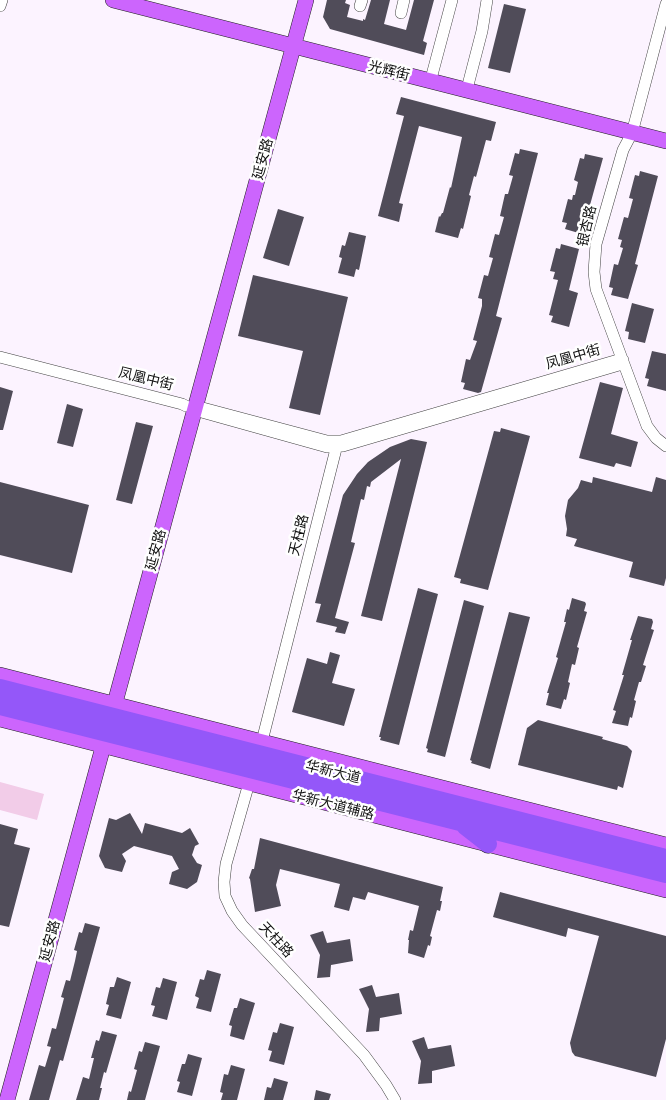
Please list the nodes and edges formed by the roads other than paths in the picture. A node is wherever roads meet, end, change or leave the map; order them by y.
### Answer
1 (2, 0) edge
2 (113, 0) edge
3 (136, 0) edge
4 (296, 0) edge
5 (306, 0) edge
6 (404, 0) edge
7 (452, 0) edge
8 (487, 0) edge
9 (666, 4) edge
10 (0, 6) edge
11 (401, 13) dead end
12 (290, 42) junction
13 (432, 75) junction
14 (468, 85) junction
15 (633, 130) junction
16 (666, 135) edge
17 (666, 141) edge
18 (0, 357) edge
19 (623, 360) junction
20 (0, 363) edge
21 (190, 407) junction
22 (338, 444) junction
23 (666, 446) edge
24 (0, 676) edge
25 (0, 688) edge
26 (0, 706) edge
27 (0, 719) edge
28 (104, 723) junction
29 (256, 762) junction
30 (458, 821) junction
31 (561, 824) junction
32 (488, 844) junction
33 (666, 845) edge
34 (666, 858) edge
35 (666, 874) edge
36 (666, 890) edge
37 (0, 1090) edge
38 (6, 1100) edge
39 (395, 1100) edge

1 - 10 street
2 - 12 main road, 光辉街
3 - 12 main road, 光辉街
4 - 12 main road, 延安路
5 - 12 main road, 延安路
6 - 11 street
7 - 13 street
8 - 14 street
9 - 15 street, 银杏路
12 - 13 main road, 光辉街
12 - 15 main road, 光辉街
12 - 21 main road, 延安路
13 - 14 main road, 光辉街
14 - 15 main road, 光辉街
15 - 16 main road, 光辉街
15 - 17 main road, 光辉街
15 - 19 street, 银杏路
18 - 21 street, 凤凰中街
19 - 22 street, 凤凰中街
19 - 23 street, 银杏路
20 - 21 street, 凤凰中街
21 - 22 street, 凤凰中街
21 - 28 main road, 延安路
22 - 29 street, 天柱路
24 - 28 main road, 华新大道辅路
25 - 28 highway, 华新大道
26 - 28 highway, 华新大道
27 - 28 main road, 华新大道辅路
28 - 29 highway, 华新大道
28 - 29 main road, 华新大道辅路
28 - 37 main road, 延安路
28 - 38 main road, 延安路
29 - 30 highway, 华新大道
29 - 31 highway, 华新大道
29 - 32 main road, 华新大道辅路
29 - 39 street, 天柱路
30 - 32 highway
30 - 35 highway, 华新大道
31 - 33 main road
31 - 34 highway, 华新大道
32 - 36 main road, 华新大道辅路

